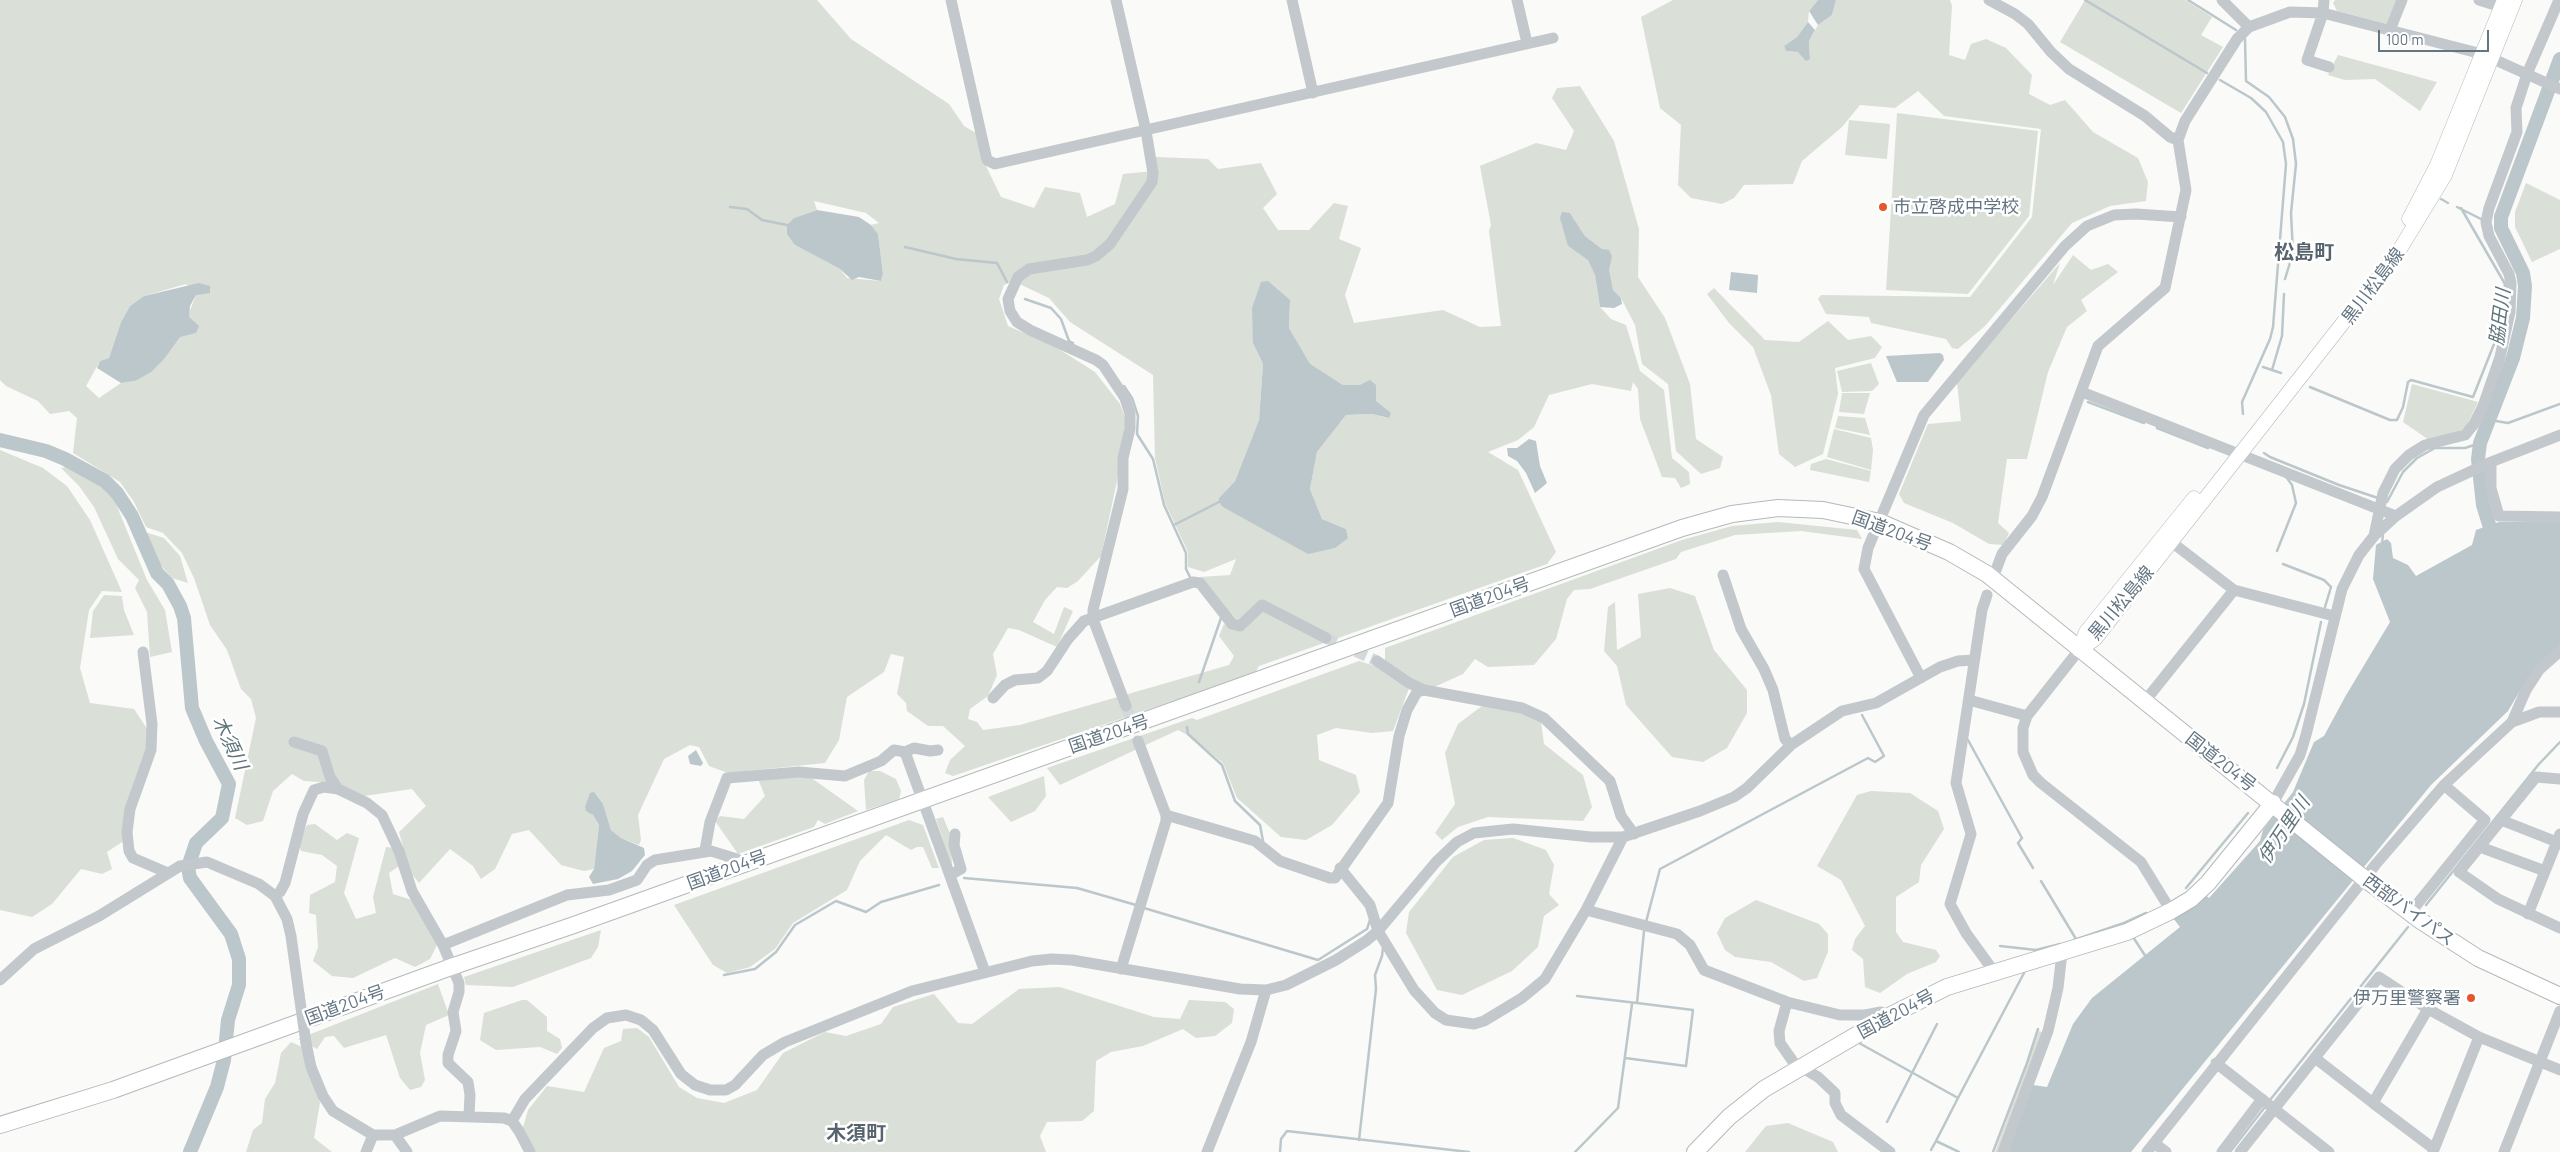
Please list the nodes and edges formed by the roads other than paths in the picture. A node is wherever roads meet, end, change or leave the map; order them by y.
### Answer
1 (952, 0) edge
2 (1116, 0) edge
3 (1292, 0) edge
4 (1517, 0) edge
5 (1988, 0) edge
6 (2222, 0) edge
7 (2402, 0) edge
8 (2479, 0) edge
9 (2515, 0) edge
10 (2559, 0) edge
11 (2325, 4) edge
12 (2502, 4) edge
13 (2249, 27) junction
14 (2390, 30) junction
15 (1553, 38) dead end
16 (1527, 43) junction
17 (2487, 56) junction
18 (2329, 67) dead end
19 (2528, 74) junction
20 (2560, 89) edge
21 (1313, 93) junction
22 (1146, 130) junction
23 (2178, 140) junction
24 (2181, 217) junction
25 (2082, 392) junction
26 (2560, 435) edge
27 (2237, 452) junction
28 (2491, 462) junction
29 (2379, 508) junction
30 (2396, 516) junction
31 (2560, 516) edge
32 (1880, 522) junction
33 (2374, 536) junction
34 (2168, 539) junction
35 (1996, 570) dead end
36 (1723, 575) dead end
37 (2234, 590) junction
38 (1987, 595) dead end
39 (2334, 616) junction
40 (1092, 619) junction
41 (1326, 638) tunnel mouth
42 (2079, 650) junction
43 (2560, 651) edge
44 (142, 652) dead end
45 (1974, 660) junction
46 (1377, 661) tunnel mouth
47 (1921, 678) junction
48 (1424, 690) junction
49 (993, 698) dead end
50 (1969, 700) junction
51 (2145, 702) junction
52 (1126, 706) tunnel mouth
53 (2560, 712) edge
54 (2027, 716) junction
55 (2512, 722) junction
56 (1138, 741) tunnel mouth
57 (294, 742) dead end
58 (1790, 745) junction
59 (938, 750) dead end
60 (905, 752) junction
61 (2560, 779) edge
62 (2444, 785) junction
63 (338, 789) junction
64 (923, 800) junction
65 (2277, 807) junction
66 (1166, 815) junction
67 (2502, 820) junction
68 (955, 834) dead end
69 (1628, 835) junction
70 (2558, 838) edge
71 (2480, 847) junction
72 (705, 850) junction
73 (744, 864) junction
74 (2545, 871) junction
75 (168, 873) junction
76 (1338, 873) junction
77 (950, 875) junction
78 (2363, 877) junction
79 (2435, 882) junction
80 (2444, 889) dead end
81 (275, 896) junction
82 (1586, 910) junction
83 (2171, 911) junction
84 (2410, 913) junction
85 (2528, 914) junction
86 (2560, 928) edge
87 (1378, 931) junction
88 (444, 945) junction
89 (2062, 953) junction
90 (451, 967) junction
91 (1121, 969) junction
92 (985, 972) junction
93 (1996, 974) junction
94 (0, 980) edge
95 (1266, 990) junction
96 (2560, 996) edge
97 (1787, 1002) junction
98 (2428, 1009) junction
99 (2560, 1011) edge
100 (1889, 1016) junction
101 (2479, 1037) junction
102 (2315, 1058) junction
103 (2540, 1062) junction
104 (2216, 1064) junction
105 (1801, 1068) junction
106 (2560, 1070) edge
107 (2262, 1099) junction
108 (2373, 1104) junction
109 (2273, 1108) junction
110 (469, 1115) junction
111 (512, 1121) junction
112 (0, 1125) edge
113 (374, 1135) junction
114 (395, 1135) junction
115 (2151, 1148) edge
116 (2316, 1148) edge
117 (2434, 1151) edge
118 (366, 1152) edge
119 (407, 1152) edge
120 (530, 1152) edge
121 (1207, 1152) edge
122 (1695, 1152) edge
123 (1890, 1152) edge
124 (2003, 1152) edge
125 (2166, 1152) edge
126 (2222, 1152) edge
127 (2240, 1152) edge
128 (2329, 1152) edge
129 (2504, 1152) edge

1 - 22 street
2 - 22 street
3 - 21 street
4 - 16 street
5 - 23 street
6 - 13 street
7 - 14 street
8 - 12 street
9 - 17 main road, 黒川松島線
10 - 19 street
11 - 13 street
11 - 14 street
11 - 18 street
12 - 17 main road, 黒川松島線
13 - 23 street
14 - 17 street
15 - 16 street
16 - 21 street
17 - 19 street
17 - 27 main road, 黒川松島線
19 - 20 street
19 - 29 street
21 - 22 street
22 - 40 street
23 - 24 street
24 - 25 street
24 - 32 street
25 - 27 street
25 - 35 street
26 - 28 street
27 - 29 street
27 - 34 main road, 黒川松島線
28 - 30 street
28 - 31 street
29 - 30 street
29 - 33 street
30 - 33 street
32 - 42 highway, 国道204号
32 - 47 street
32 - 64 highway, 国道204号
33 - 39 street
34 - 37 street
34 - 42 main road, 黒川松島線
36 - 58 street
37 - 39 street
37 - 51 street
38 - 45 street
39 - 65 street
40 - 41 street
40 - 49 street
40 - 52 street
42 - 51 highway, 国道204号
42 - 54 street
43 - 55 street
44 - 75 street
45 - 47 street
45 - 50 street
46 - 48 street
47 - 58 street
48 - 69 street
48 - 76 street
50 - 54 street
50 - 93 street
51 - 65 highway, 国道204号
53 - 55 street
54 - 83 street
55 - 62 street
56 - 66 street
57 - 63 street
58 - 69 street
59 - 60 street
60 - 64 street
60 - 72 street
61 - 67 street
62 - 78 street
62 - 79 street
63 - 81 street
63 - 88 street
64 - 73 highway, 国道204号
64 - 77 street
65 - 78 highway, 西部バイパス
65 - 83 highway, 国道204号
66 - 76 street
66 - 91 street
67 - 70 street
67 - 71 street
68 - 77 street
69 - 82 street
69 - 87 street
70 - 74 street
71 - 74 street
71 - 85 street
72 - 73 street
72 - 88 street
73 - 90 highway, 国道204号
74 - 85 street
75 - 81 street
75 - 94 street
76 - 87 street
77 - 92 street
78 - 84 highway, 西部バイパス
78 - 104 street
79 - 80 street
79 - 84 street
81 - 113 street, bridge
82 - 87 street
82 - 97 street
83 - 89 highway, 国道204号
84 - 96 highway, 西部バイパス
85 - 86 street
87 - 95 street
88 - 90 street
89 - 93 highway, 国道204号
89 - 124 street
90 - 110 street
90 - 112 highway, 国道204号
91 - 92 street
91 - 95 street
92 - 111 street
93 - 100 highway, 国道204号
95 - 121 street
97 - 100 street
97 - 105 street
98 - 101 street
98 - 102 street
98 - 108 street
99 - 103 street
100 - 105 highway, 国道204号
101 - 103 street
101 - 117 street
102 - 108 street
102 - 109 street
103 - 106 street
103 - 129 street
104 - 107 street
104 - 115 street
105 - 122 highway, 国道204号
105 - 123 street
107 - 109 street
107 - 126 street
108 - 117 street
109 - 116 street
109 - 127 street
110 - 111 street
110 - 114 street
111 - 120 street
113 - 114 street
113 - 118 street
114 - 119 street
115 - 125 street
116 - 128 street

